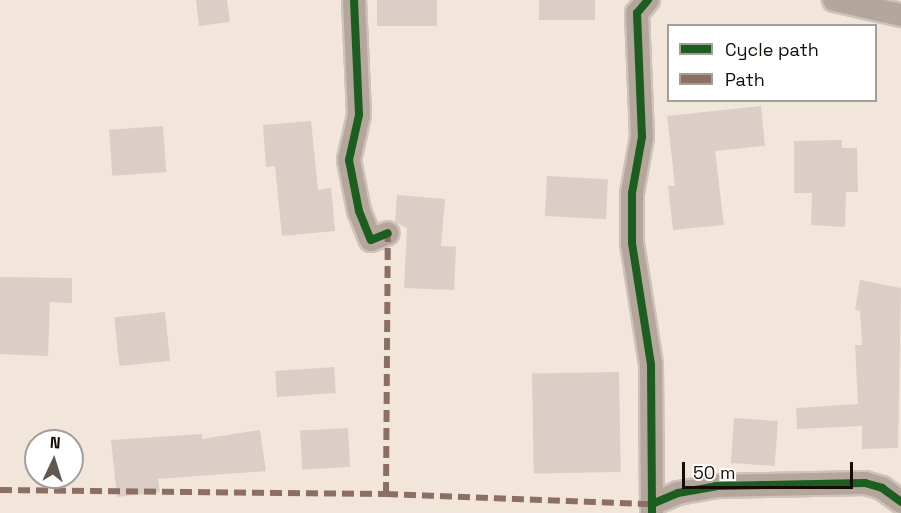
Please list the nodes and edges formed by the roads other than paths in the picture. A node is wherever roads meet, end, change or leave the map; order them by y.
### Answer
1 (354, 0) edge
2 (834, 0) edge
3 (640, 4) edge
4 (901, 15) edge
5 (388, 233) dead end
6 (901, 502) edge
7 (652, 509) edge

1 - 5 street
2 - 4 street
3 - 7 street
6 - 7 street

